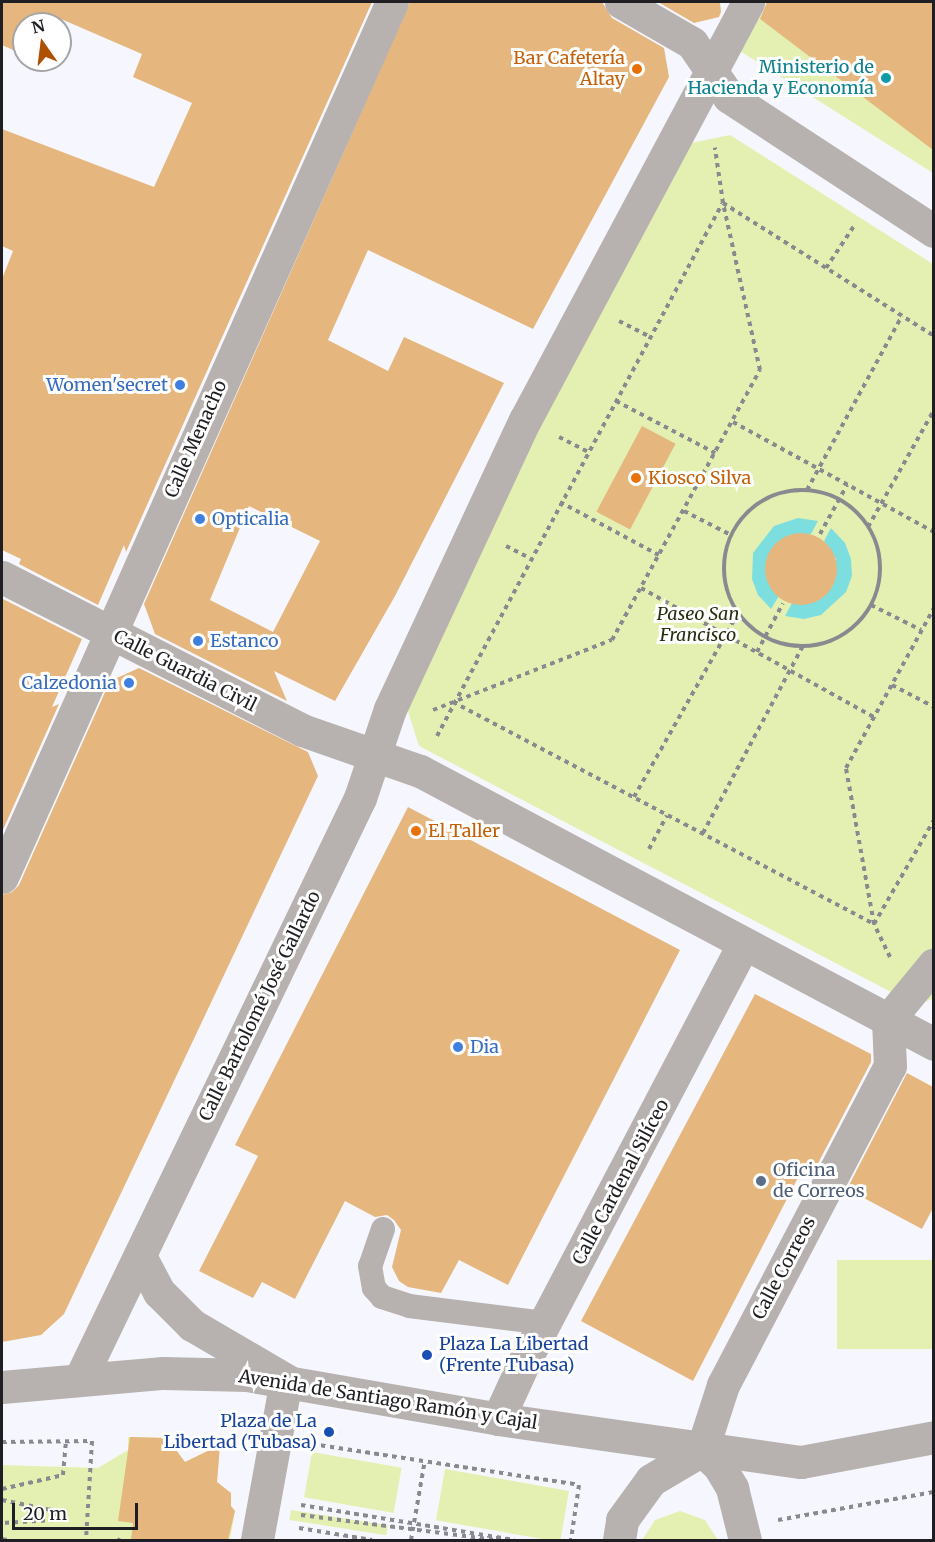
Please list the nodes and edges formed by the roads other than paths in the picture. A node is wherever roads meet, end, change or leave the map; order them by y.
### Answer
1 (392, 2) edge
2 (621, 2) edge
3 (748, 2) edge
4 (710, 69) junction
5 (933, 231) edge
6 (2, 577) edge
7 (110, 633) junction
8 (373, 753) junction
9 (2, 877) edge
10 (743, 945) junction
11 (933, 964) edge
12 (888, 1020) junction
13 (933, 1044) edge
14 (383, 1228) dead end
15 (140, 1256) junction
16 (546, 1323) junction
17 (80, 1379) junction
18 (286, 1380) junction
19 (2, 1387) edge
20 (498, 1419) junction
21 (933, 1437) edge
22 (702, 1450) junction
23 (268, 1519) edge
24 (760, 1535) edge
25 (619, 1540) edge

1 - 7 street, Calle Menacho
2 - 4 street
3 - 4 street
4 - 5 street
4 - 8 street
6 - 7 street, Calle Guardia Civil
7 - 8 street, Calle Guardia Civil
7 - 9 street, Calle Menacho
8 - 10 street
8 - 15 street, Calle Bartolomé José Gallardo
10 - 12 street
10 - 16 street, Calle Cardenal Silíceo
11 - 12 street
12 - 13 street
12 - 22 street, Calle Correos
14 - 16 lane
15 - 17 street, Calle Bartolomé José Gallardo
15 - 18 street
16 - 20 street, Calle Cardenal Silíceo
17 - 18 street, Avenida de Santiago Ramón y Cajal
17 - 19 street, Avenida de Santiago Ramón y Cajal
18 - 20 street, Avenida de Santiago Ramón y Cajal
18 - 23 street
20 - 22 street, Avenida de Santiago Ramón y Cajal
21 - 22 street, Avenida de Santiago Ramón y Cajal
22 - 24 street
22 - 25 street

